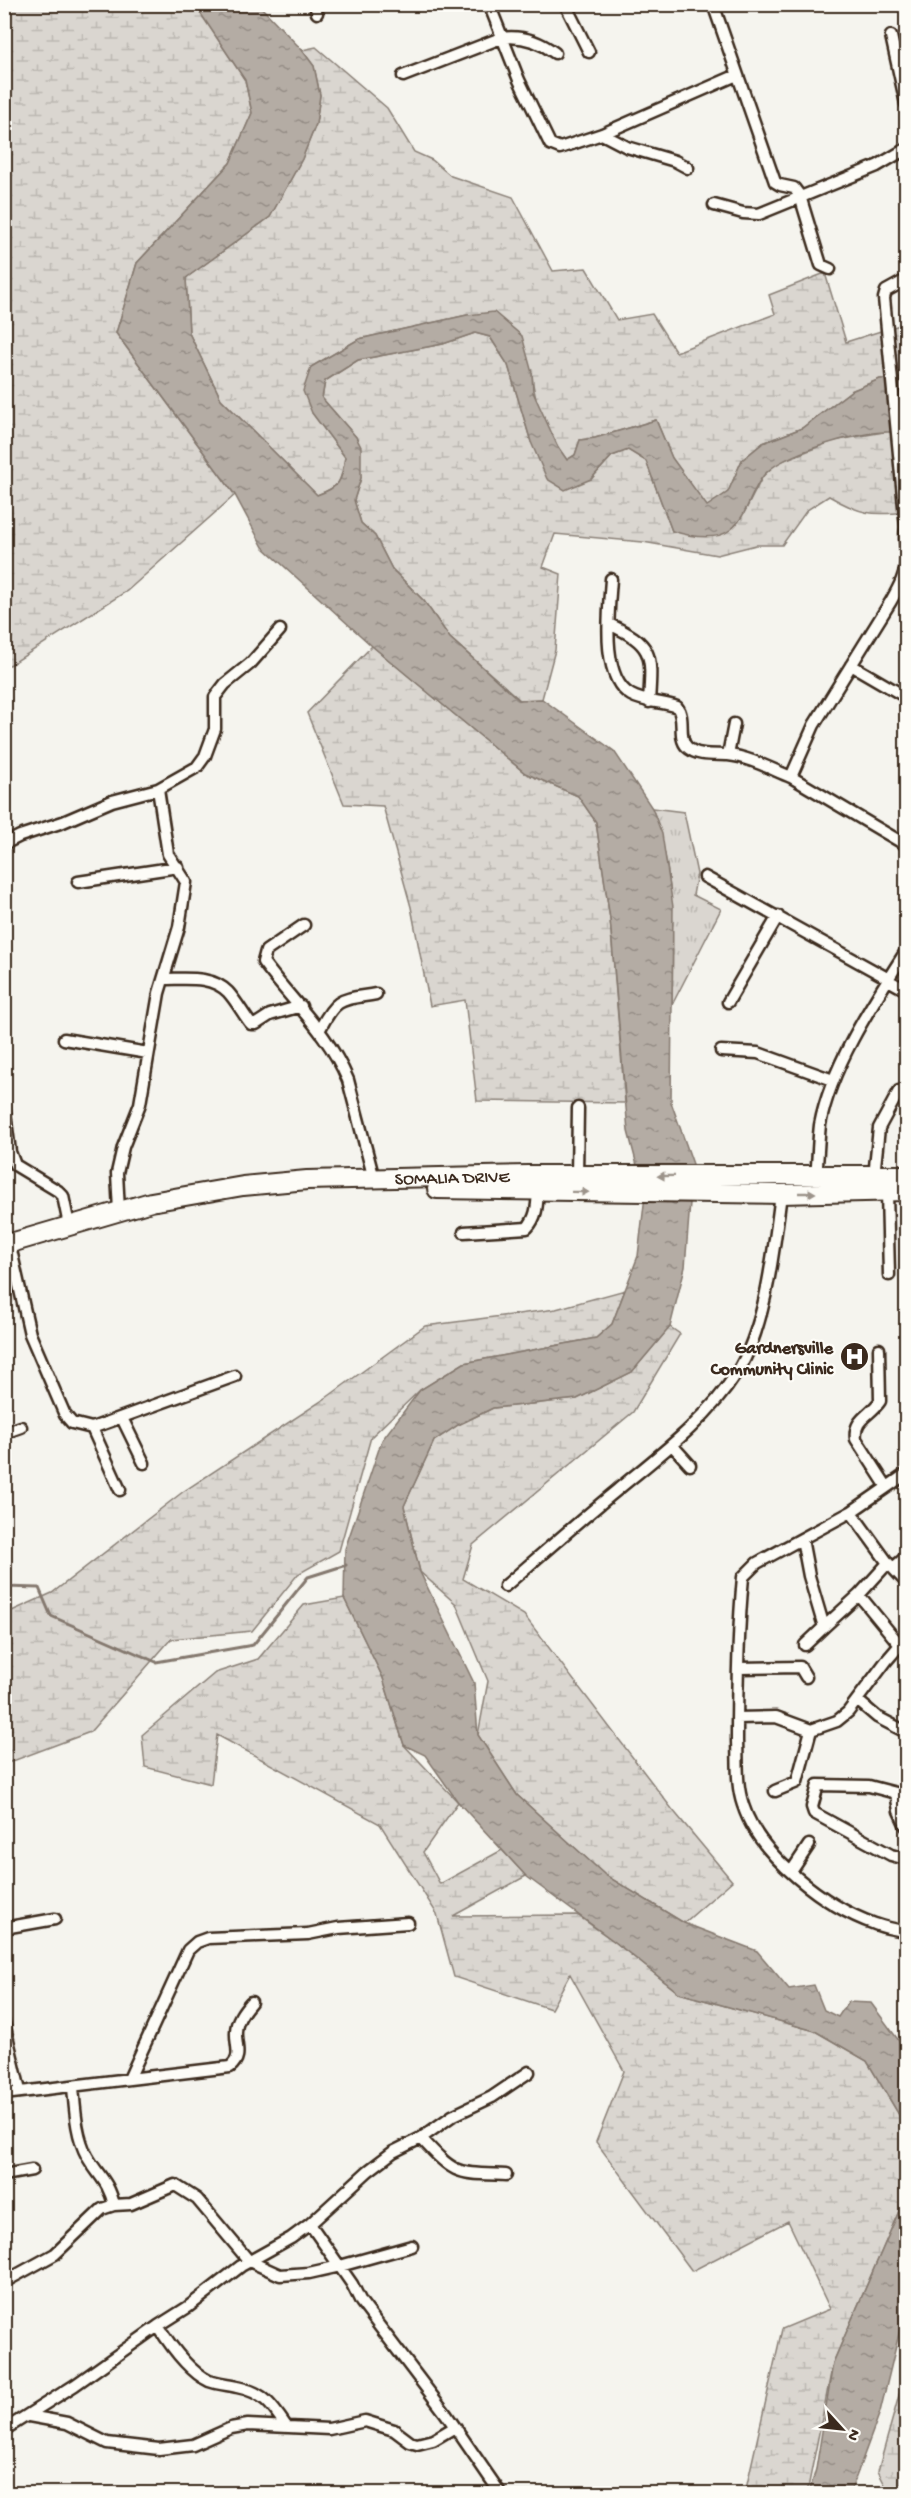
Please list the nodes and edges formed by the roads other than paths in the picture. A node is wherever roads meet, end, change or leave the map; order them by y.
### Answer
1 (489, 4) edge
2 (565, 4) edge
3 (713, 4) edge
4 (891, 36) dead end
5 (501, 38) junction
6 (589, 52) dead end
7 (555, 53) dead end
8 (737, 75) junction
9 (403, 76) dead end
10 (906, 104) edge
11 (602, 135) junction
12 (906, 149) edge
13 (688, 168) dead end
14 (800, 196) junction
15 (714, 205) dead end
16 (830, 269) dead end
17 (906, 280) edge
18 (906, 527) edge
19 (611, 579) dead end
20 (609, 624) junction
21 (280, 630) dead end
22 (851, 665) junction
23 (906, 696) edge
24 (650, 702) junction
25 (734, 724) dead end
26 (728, 755) junction
27 (791, 777) junction
28 (158, 789) junction
29 (4, 844) edge
30 (906, 845) edge
31 (178, 867) junction
32 (705, 877) dead end
33 (78, 882) dead end
34 (778, 916) junction
35 (304, 925) dead end
36 (906, 951) edge
37 (164, 979) junction
38 (888, 980) junction
39 (906, 990) edge
40 (376, 994) dead end
41 (728, 1002) dead end
42 (301, 1006) junction
43 (320, 1029) junction
44 (64, 1039) dead end
45 (721, 1052) dead end
46 (148, 1053) junction
47 (833, 1080) junction
48 (899, 1090) dead end
49 (4, 1105) edge
50 (578, 1107) dead end
51 (906, 1175) edge
52 (577, 1176) junction
53 (816, 1176) junction
54 (874, 1176) junction
55 (374, 1179) junction
56 (706, 1184) junction
57 (627, 1185) junction
58 (538, 1191) junction
59 (906, 1191) edge
60 (888, 1192) junction
61 (781, 1194) junction
62 (119, 1211) junction
63 (69, 1225) junction
64 (464, 1232) dead end
65 (7, 1249) edge
66 (889, 1275) dead end
67 (879, 1348) dead end
68 (235, 1376) dead end
69 (122, 1418) junction
70 (21, 1427) dead end
71 (92, 1428) junction
72 (4, 1433) edge
73 (672, 1445) junction
74 (144, 1464) dead end
75 (690, 1465) dead end
76 (906, 1474) edge
77 (887, 1487) junction
78 (120, 1490) dead end
79 (851, 1512) junction
80 (802, 1539) junction
81 (906, 1557) edge
82 (891, 1566) junction
83 (906, 1582) edge
84 (505, 1586) dead end
85 (859, 1595) junction
86 (824, 1627) junction
87 (903, 1642) edge
88 (805, 1645) dead end
89 (739, 1668) junction
90 (806, 1677) dead end
91 (857, 1700) junction
92 (737, 1718) junction
93 (811, 1730) junction
94 (906, 1732) edge
95 (797, 1782) junction
96 (818, 1785) junction
97 (775, 1791) dead end
98 (906, 1826) edge
99 (809, 1845) dead end
100 (906, 1859) edge
101 (791, 1872) junction
102 (55, 1919) dead end
103 (408, 1923) dead end
104 (4, 1928) edge
105 (906, 1932) edge
106 (251, 2002) dead end
107 (4, 2023) edge
108 (528, 2072) dead end
109 (129, 2079) junction
110 (73, 2087) junction
111 (20, 2091) junction
112 (4, 2094) edge
113 (421, 2138) junction
114 (32, 2170) dead end
115 (4, 2175) edge
116 (506, 2175) dead end
117 (114, 2205) junction
118 (310, 2224) junction
119 (412, 2246) dead end
120 (249, 2260) junction
121 (340, 2266) junction
122 (4, 2282) edge
123 (158, 2326) junction
124 (29, 2416) junction
125 (286, 2426) junction
126 (454, 2427) junction
127 (4, 2430) edge
128 (501, 2493) edge

1 - 5 street
2 - 6 street
3 - 8 street
4 - 10 street
5 - 7 street
5 - 9 street
5 - 11 street
8 - 11 street
8 - 14 street
11 - 13 street
12 - 14 street
14 - 15 street
14 - 16 street
17 - 18 street
18 - 22 street
19 - 20 street
20 - 24 street
20 - 24 street
21 - 28 street
22 - 23 street
22 - 27 street
24 - 26 street
25 - 26 street
26 - 27 street
27 - 30 street
28 - 29 street
28 - 31 street
31 - 33 street
31 - 37 street
32 - 34 street
34 - 38 street
34 - 41 street
35 - 42 street
36 - 38 street
37 - 42 street
37 - 46 street
38 - 39 street
38 - 47 street
40 - 43 street
42 - 43 street
43 - 55 street
44 - 46 street
45 - 47 street
46 - 62 street
47 - 53 street
48 - 54 street
49 - 63 street
50 - 52 street
51 - 54 main road, SOMALIA DRIVE
52 - 55 main road, SOMALIA DRIVE
52 - 57 main road, SOMALIA DRIVE
53 - 54 main road, SOMALIA DRIVE
53 - 56 main road, SOMALIA DRIVE
55 - 62 main road, SOMALIA DRIVE
56 - 57 main road, SOMALIA DRIVE
56 - 61 main road, SOMALIA DRIVE
58 -> 57 main road, SOMALIA DRIVE
58 - 64 street
58 - 65 main road, SOMALIA DRIVE
59 - 60 main road, SOMALIA DRIVE
61 -> 60 main road, SOMALIA DRIVE
60 - 66 street
61 - 73 street
62 - 63 main road, SOMALIA DRIVE
63 - 65 main road, SOMALIA DRIVE
65 - 71 street
67 - 77 street
68 - 69 street
69 - 71 street
69 - 74 street
70 - 72 street
71 - 78 street
73 - 75 street
73 - 84 street
76 - 77 street
77 - 79 street
79 - 80 street
79 - 82 street
80 - 86 street
80 - 89 street
81 - 82 street
82 - 83 street
82 - 85 street
85 - 86 street
85 - 87 street
86 - 88 street
87 - 91 street
89 - 90 street
89 - 92 street
91 - 93 street
91 - 94 street
92 - 93 street
92 - 101 street
93 - 95 street
95 - 96 street
95 - 97 street
96 - 98 street
96 - 100 street
99 - 101 street
101 - 105 street
102 - 104 street
103 - 109 street
106 - 109 street
107 - 111 street
108 - 113 street
109 - 110 street
110 - 111 street
110 - 117 street
111 - 112 street
113 - 116 street
113 - 118 street
114 - 115 street
117 - 120 street
117 - 122 street
118 - 120 street
118 - 121 street
119 - 121 street
120 - 121 street
120 - 123 street
121 - 126 street
123 - 124 street
123 - 125 street
124 - 125 street
124 - 127 street
125 - 126 street
126 - 128 street

